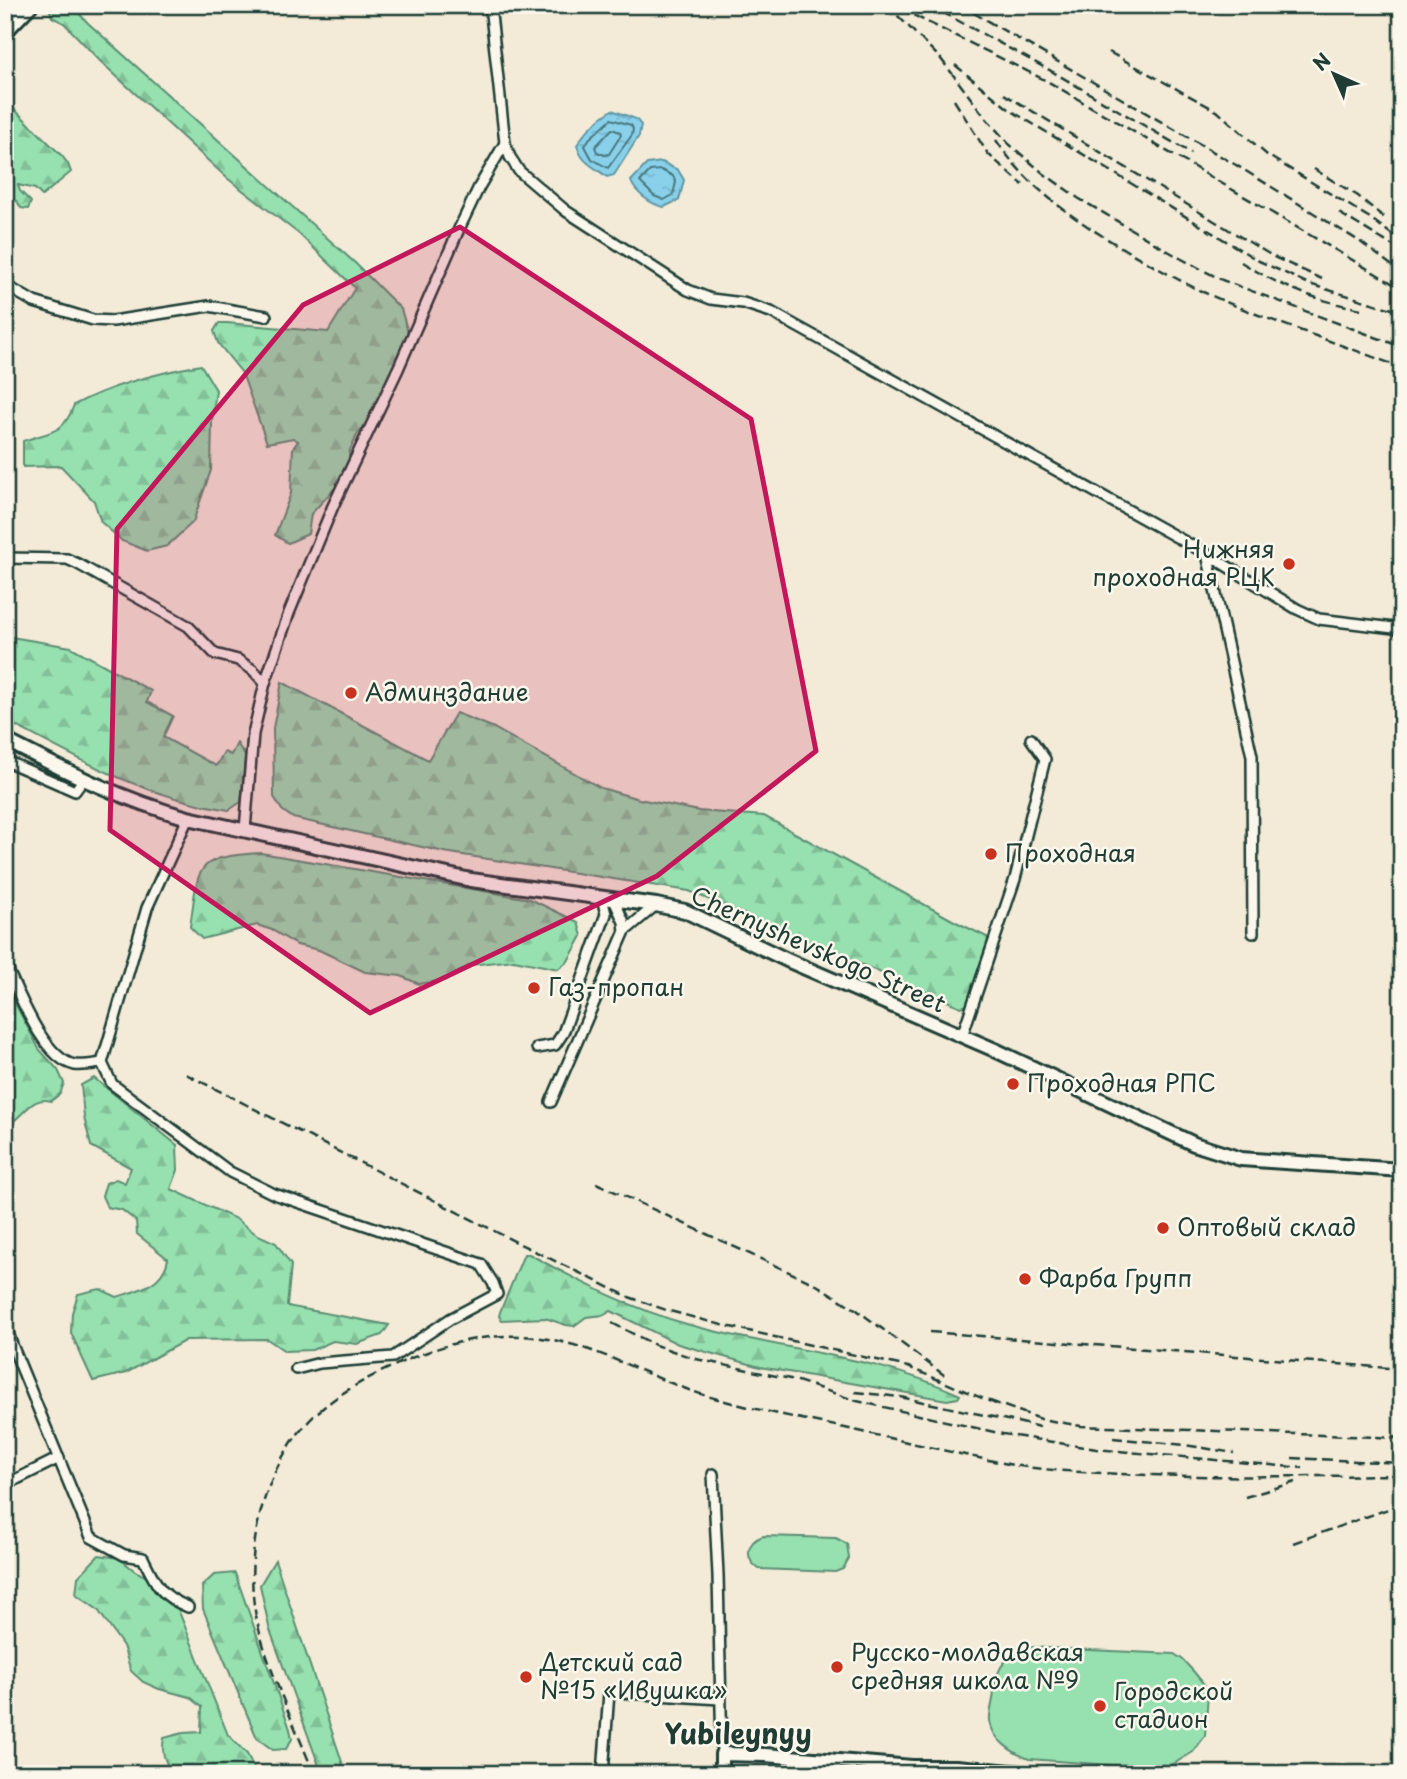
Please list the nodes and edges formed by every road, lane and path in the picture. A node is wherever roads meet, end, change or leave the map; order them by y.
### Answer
1 (31, 5) edge
2 (490, 5) edge
3 (5, 32) edge
4 (505, 143) junction
5 (5, 285) edge
6 (266, 316) dead end
7 (1207, 554) junction
8 (5, 558) edge
9 (1402, 629) edge
10 (265, 684) junction
11 (1031, 739) dead end
12 (5, 740) edge
13 (5, 762) edge
14 (83, 780) junction
15 (188, 818) junction
16 (245, 830) junction
17 (608, 899) junction
18 (656, 905) junction
19 (625, 931) junction
20 (1253, 933) dead end
21 (5, 964) edge
22 (962, 1036) junction
23 (537, 1048) dead end
24 (102, 1063) junction
25 (551, 1102) dead end
26 (1402, 1170) edge
27 (5, 1322) edge
28 (8, 1339) edge
29 (296, 1369) dead end
30 (58, 1458) junction
31 (713, 1474) dead end
32 (5, 1485) edge
33 (188, 1607) dead end
34 (720, 1699) junction
35 (722, 1754) junction
36 (603, 1774) edge
37 (722, 1774) edge
38 (1033, 1774) edge

1 - 3 main road
2 - 4 street
4 - 7 street
4 - 10 street
5 - 6 street
7 - 9 street
7 - 20 street
8 - 10 street
10 - 16 street
11 - 22 street
12 - 14 main road, Chernyshevskogo Street
13 - 14 street
14 - 15 main road, Chernyshevskogo Street
15 - 16 main road, Chernyshevskogo Street
15 - 24 street
16 - 17 main road, Chernyshevskogo Street
17 - 18 main road, Chernyshevskogo Street
17 - 19 street
17 - 23 street
18 - 19 street
18 - 22 main road, Chernyshevskogo Street
19 - 25 street
21 - 24 street
22 - 26 main road, Chernyshevskogo Street
24 - 29 street
27 - 28 street
28 - 30 street
30 - 32 street
30 - 33 street
31 - 34 street
34 - 35 street
34 - 36 street
35 - 37 main road
35 - 38 main road

